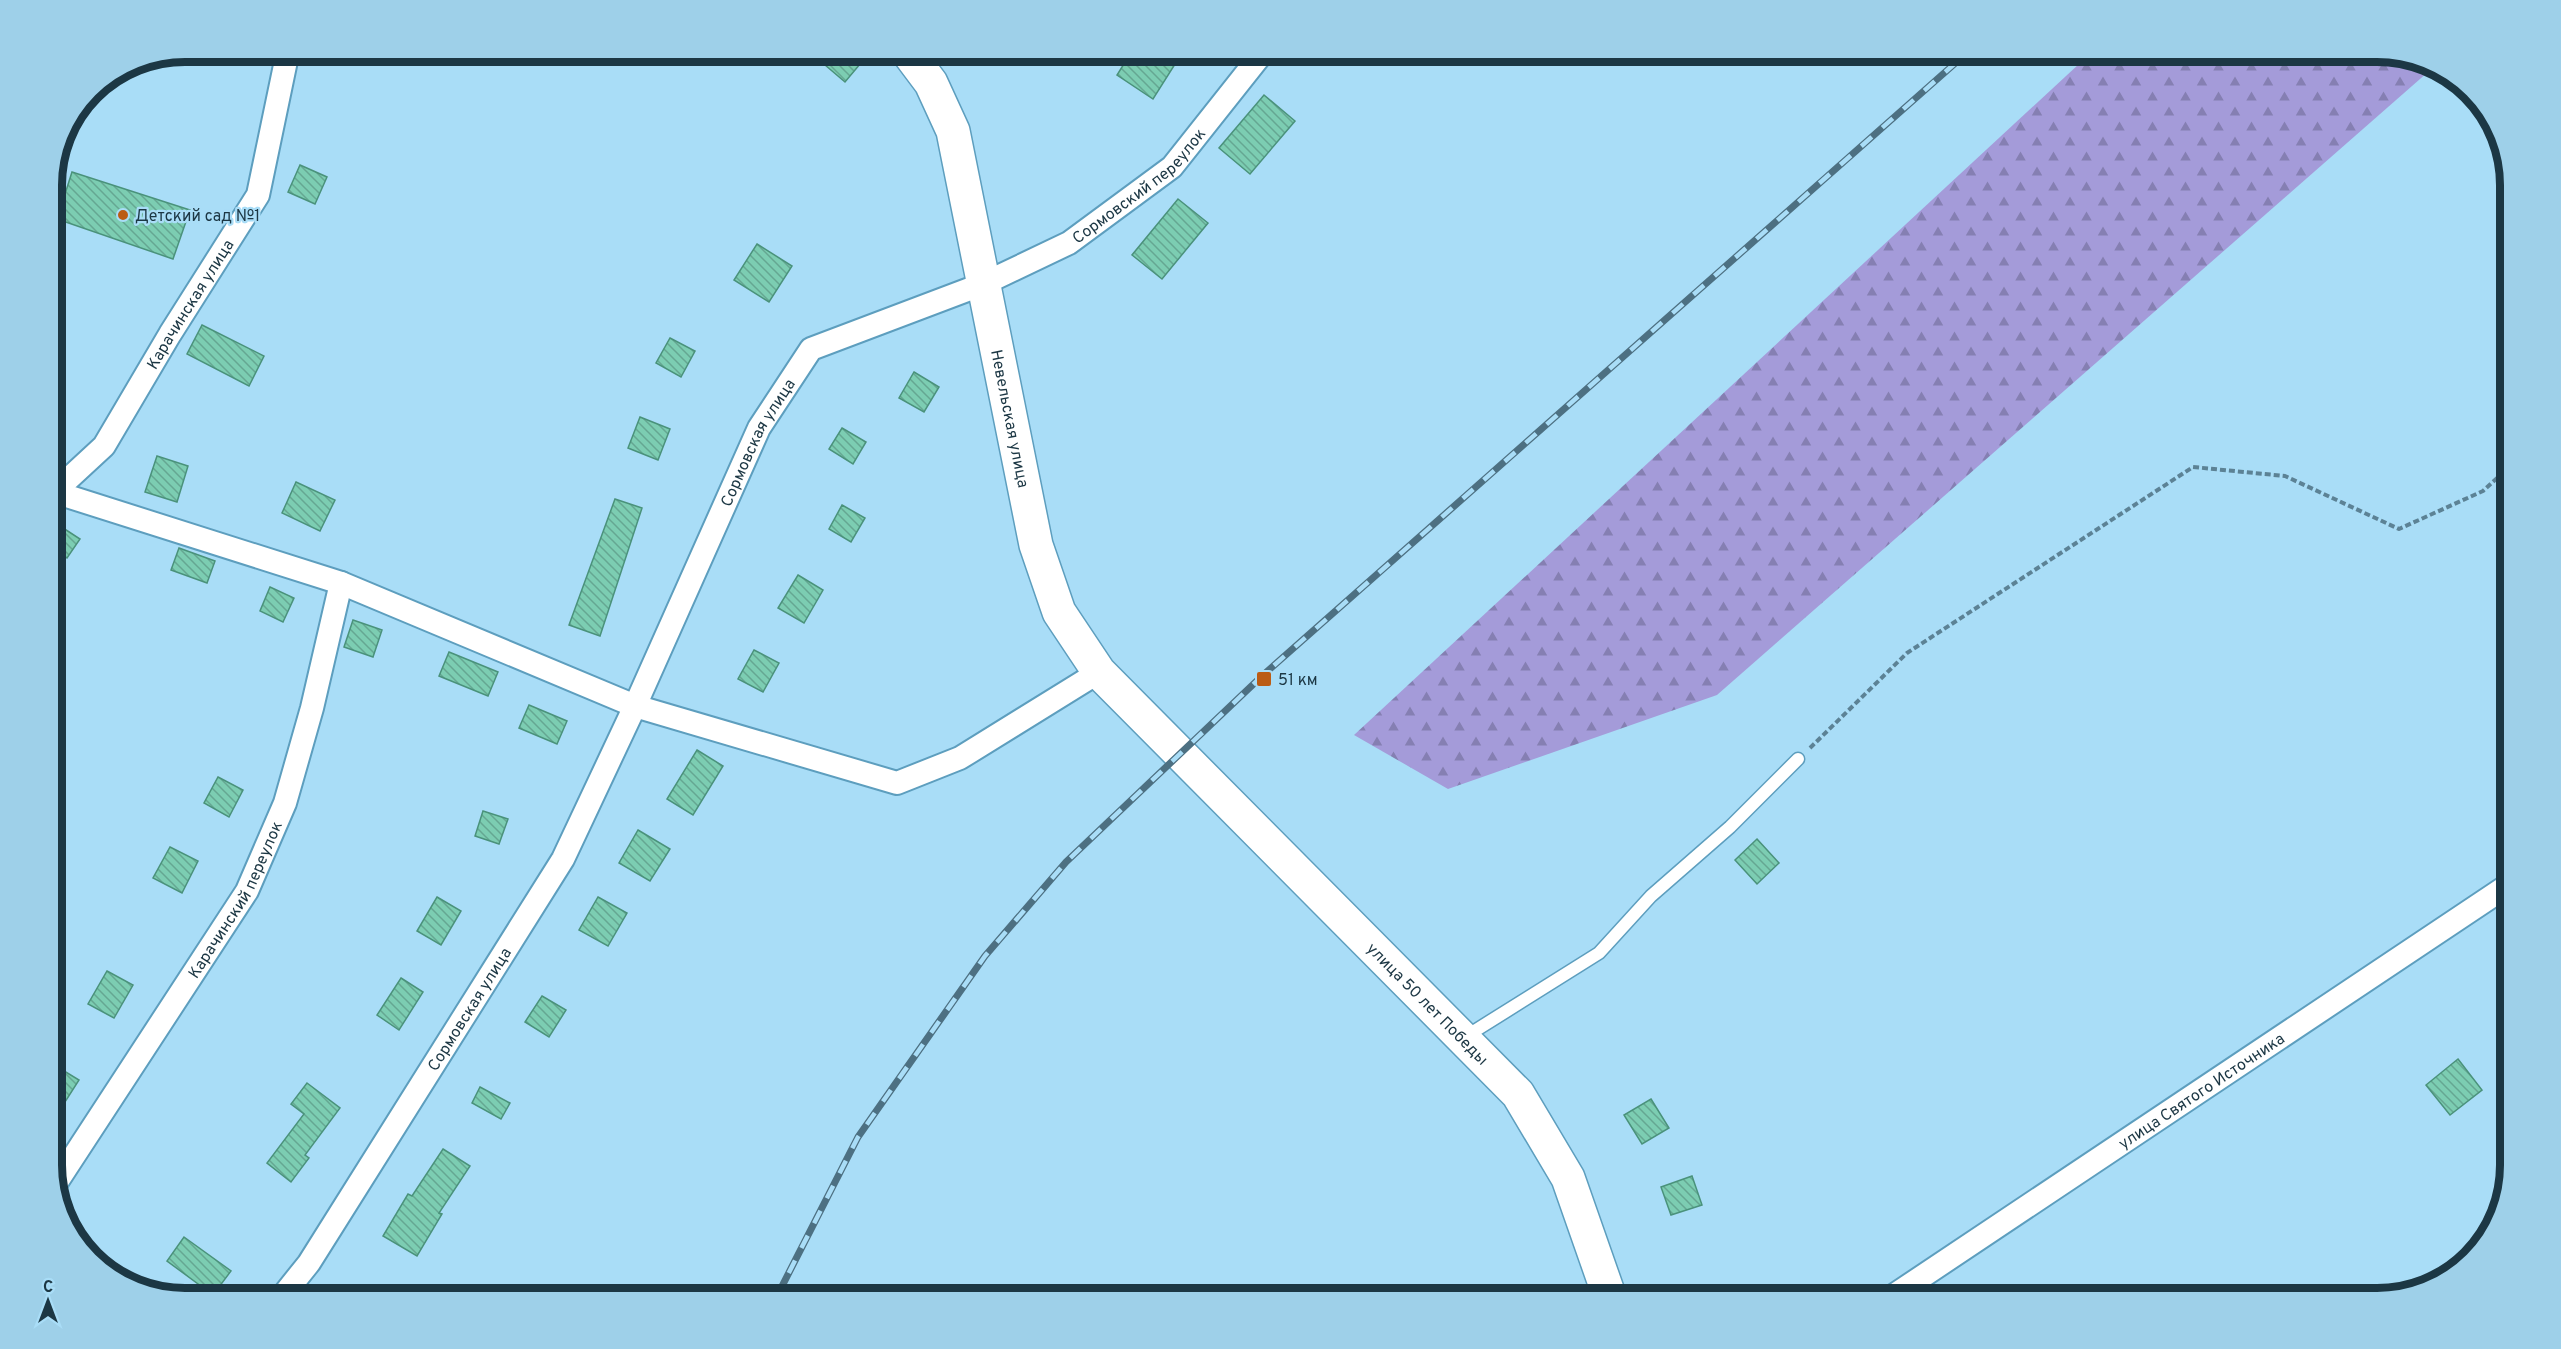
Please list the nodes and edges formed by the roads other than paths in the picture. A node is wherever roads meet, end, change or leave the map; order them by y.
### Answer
1 (286, 62) edge
2 (918, 62) edge
3 (1255, 62) edge
4 (983, 284) junction
5 (62, 483) edge
6 (62, 495) edge
7 (341, 583) junction
8 (1099, 672) junction
9 (635, 706) junction
10 (1180, 752) joint
11 (1798, 759) road end
12 (2500, 891) edge
13 (1464, 1037) junction
14 (62, 1174) edge
15 (289, 1288) edge
16 (1606, 1288) edge
17 (1905, 1288) edge

1 - 5 street, Карачинская улица
2 - 4 street, Невельская улица
3 - 4 street, Сормовский переулок
4 - 8 street, Невельская улица
4 - 9 street, Сормовская улица
6 - 7 street
7 - 9 street
7 - 14 street, Карачинский переулок
8 - 9 street
8 - 10 street, Невельская улица
9 - 15 street, Сормовская улица
10 - 13 street, улица 50 лет Победы
11 - 13 lane
12 - 17 street, улица Святого Источника
13 - 16 street, улица 50 лет Победы

